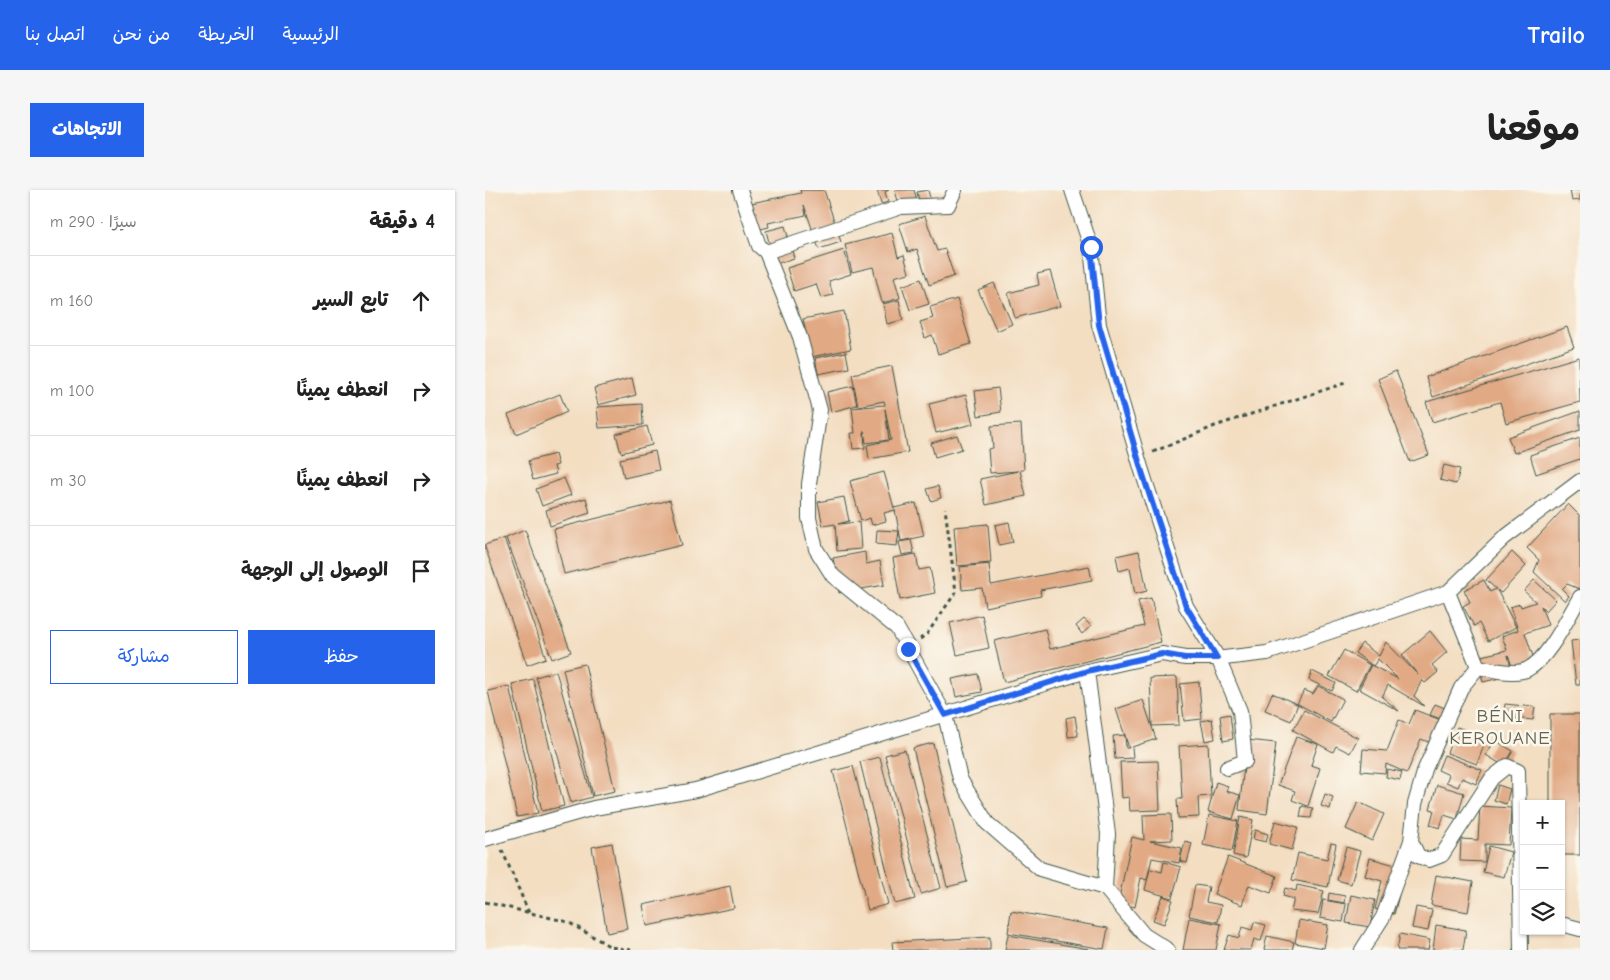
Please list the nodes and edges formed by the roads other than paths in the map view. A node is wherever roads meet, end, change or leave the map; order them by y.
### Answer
1 (740, 190) edge
2 (955, 190) edge
3 (1072, 190) edge
4 (766, 252) junction
5 (1580, 481) edge
6 (1448, 592) junction
7 (1580, 596) edge
8 (1217, 658) junction
9 (1478, 667) junction
10 (1087, 671) junction
11 (945, 715) junction
12 (1227, 768) dead end
13 (491, 837) edge
14 (1411, 841) junction
15 (1105, 888) junction
16 (1521, 890) edge
17 (1565, 925) edge
18 (1580, 929) edge
19 (1521, 935) edge
20 (1167, 950) edge
21 (1362, 950) edge
22 (1521, 950) edge

1 - 4 street
2 - 4 street
3 - 8 street
4 - 11 street
5 - 6 street
6 - 8 street
6 - 9 street
7 - 9 street
8 - 10 street
8 - 12 street
9 - 14 street
10 - 11 street
10 - 15 street
11 - 13 street
11 - 15 street
14 - 16 street
14 - 21 street
15 - 20 street
17 - 18 street
19 - 22 street

